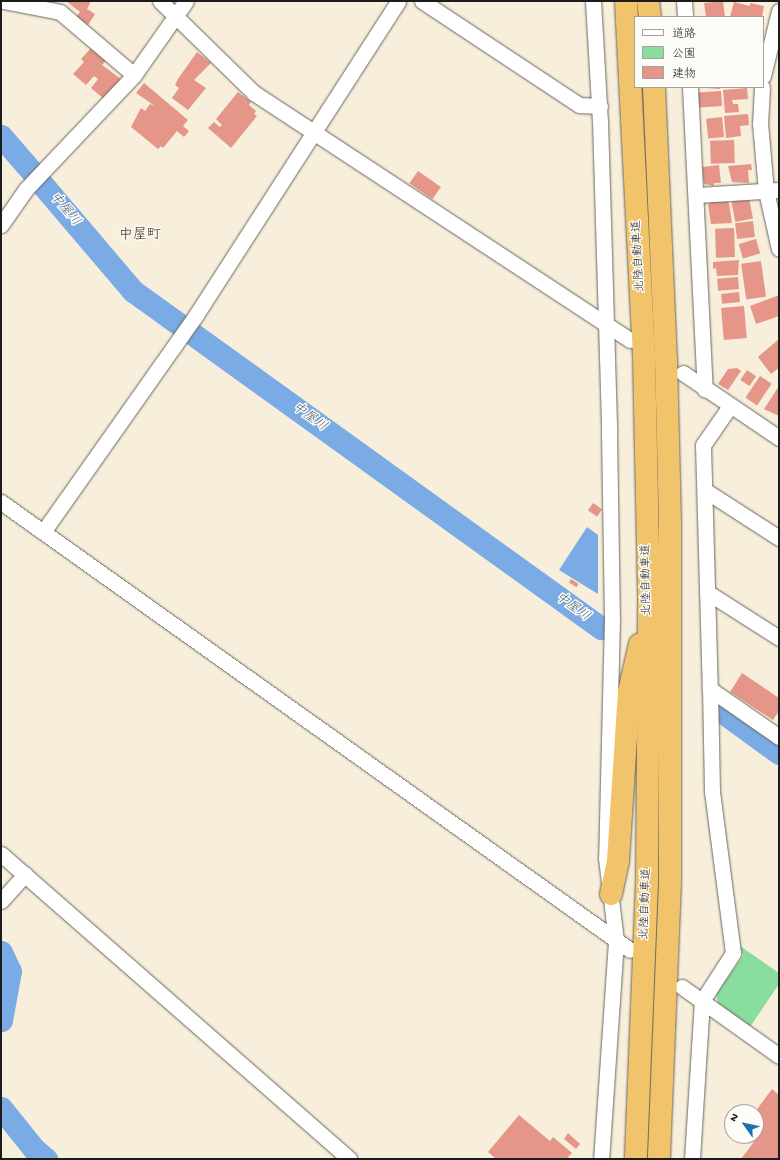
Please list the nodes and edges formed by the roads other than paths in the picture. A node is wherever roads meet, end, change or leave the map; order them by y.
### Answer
1 (3, 1) edge
2 (160, 1) edge
3 (186, 1) edge
4 (398, 1) edge
5 (422, 1) edge
6 (592, 1) edge
7 (626, 1) edge
8 (648, 1) edge
9 (684, 1) edge
10 (779, 11) edge
11 (174, 15) junction
12 (650, 16) edge
13 (685, 16) edge
14 (764, 72) edge
15 (134, 75) junction
16 (654, 88) edge
17 (690, 88) edge
18 (762, 88) edge
19 (600, 106) junction
20 (314, 133) junction
21 (772, 191) edge
22 (697, 195) junction
23 (1, 225) edge
24 (779, 249) edge
25 (605, 324) junction
26 (630, 340) dead end
27 (683, 373) dead end
28 (706, 390) junction
29 (730, 406) junction
30 (779, 438) edge
31 (706, 491) junction
32 (1, 502) edge
33 (43, 532) junction
34 (779, 538) edge
35 (707, 592) junction
36 (649, 604) junction
37 (779, 638) edge
38 (710, 688) junction
39 (779, 737) edge
40 (1, 854) edge
41 (25, 874) junction
42 (647, 882) junction
43 (611, 894) junction
44 (1, 901) edge
45 (616, 941) junction
46 (630, 950) dead end
47 (682, 987) dead end
48 (702, 1001) junction
49 (779, 1056) edge
50 (349, 1159) edge
51 (601, 1159) edge
52 (628, 1159) edge
53 (636, 1159) edge
54 (659, 1159) edge
55 (692, 1159) edge

1 - 15 street
2 - 11 street
3 - 11 street
4 - 20 street
5 - 19 street
6 - 19 street
7 - 36 highway, 北陸自動車道
8 - 12 highway
9 - 13 street
10 - 14 street
11 - 15 street
11 - 20 street
15 - 23 street
16 - 54 highway, 北陸自動車道
17 - 22 street
18 - 21 street
19 - 25 street
20 - 25 street
20 - 33 street
21 - 22 street
21 - 24 street
22 - 28 street
25 - 26 street
25 - 43 street
27 - 28 street
28 - 29 street
29 - 30 street
29 - 31 street
31 - 34 street
31 - 35 street
32 - 33 street
33 - 45 street
35 - 37 street
35 - 38 street
36 - 42 highway, 北陸自動車道
36 - 43 highway
38 - 39 street
38 - 48 street
40 - 41 street
41 - 44 street
41 - 50 street
42 - 52 highway
42 - 53 highway, 北陸自動車道
43 - 45 street
45 - 46 street
45 - 51 street
47 - 48 street
48 - 49 street
48 - 55 street

